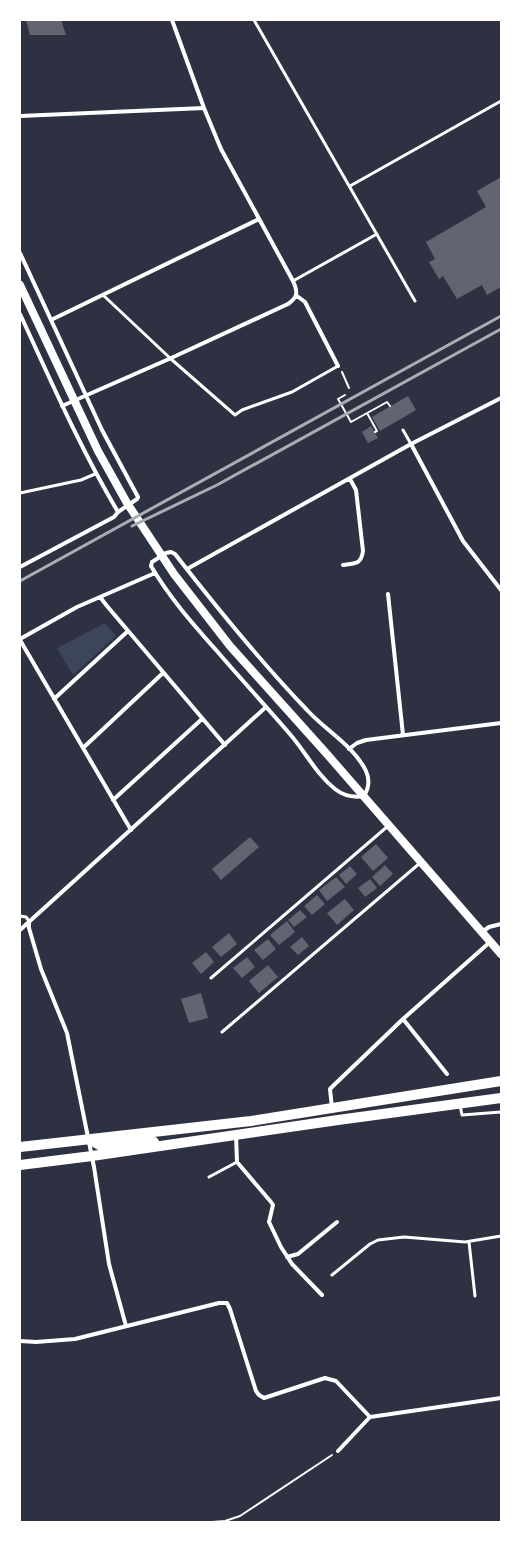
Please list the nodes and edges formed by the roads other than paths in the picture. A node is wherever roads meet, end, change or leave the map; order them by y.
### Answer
1 (172, 20) edge
2 (254, 20) edge
3 (501, 101) edge
4 (204, 108) junction
5 (20, 116) edge
6 (350, 186) junction
7 (259, 219) junction
8 (377, 234) junction
9 (20, 253) edge
10 (293, 281) junction
11 (20, 285) edge
12 (103, 295) junction
13 (297, 296) junction
14 (415, 301) dead end
15 (20, 314) edge
16 (51, 320) junction
17 (171, 359) junction
18 (338, 366) joint
19 (86, 395) junction
20 (501, 398) edge
21 (62, 406) junction
22 (403, 430) dead end
23 (411, 444) junction
24 (95, 474) junction
25 (350, 479) junction
26 (20, 493) edge
27 (118, 512) junction
28 (343, 565) dead end
29 (20, 567) edge
30 (187, 569) junction
31 (155, 573) junction
32 (501, 590) edge
33 (388, 594) dead end
34 (100, 596) junction
35 (128, 631) junction
36 (20, 640) edge
37 (163, 673) junction
38 (54, 698) junction
39 (266, 707) junction
40 (202, 719) junction
41 (501, 723) edge
42 (402, 734) junction
43 (225, 745) junction
44 (83, 748) junction
45 (349, 749) junction
46 (364, 796) junction
47 (113, 800) junction
48 (388, 826) junction
49 (131, 830) junction
50 (420, 863) junction
51 (20, 916) edge
52 (29, 921) junction
53 (501, 924) edge
54 (20, 930) edge
55 (482, 932) junction
56 (490, 942) junction
57 (501, 954) edge
58 (211, 978) dead end
59 (403, 1019) junction
60 (222, 1032) dead end
61 (446, 1074) dead end
62 (501, 1081) edge
63 (501, 1098) edge
64 (460, 1104) junction
65 (332, 1108) junction
66 (501, 1112) edge
67 (236, 1134) junction
68 (88, 1139) junction
69 (167, 1145) junction
70 (20, 1147) edge
71 (92, 1156) junction
72 (237, 1162) junction
73 (20, 1165) edge
74 (209, 1177) dead end
75 (337, 1222) dead end
76 (501, 1236) edge
77 (469, 1242) junction
78 (287, 1257) junction
79 (332, 1274) dead end
80 (322, 1295) dead end
81 (475, 1296) dead end
82 (126, 1326) junction
83 (20, 1341) edge
84 (501, 1398) edge
85 (370, 1417) junction
86 (338, 1451) road end

1 - 4 street
2 - 6 lane
3 - 6 lane
4 - 5 street
4 - 7 street
6 - 8 lane
7 - 10 street
7 - 12 street
8 - 10 lane
8 - 14 lane
9 - 16 street
10 - 13 street
11 - 46 main road
12 - 16 street
12 - 17 lane
13 - 17 street
13 - 18 street
15 - 21 street
16 - 19 street
17 - 18 lane
17 - 19 street
19 - 21 street
19 - 27 street
20 - 23 street
21 - 24 street
22 - 23 lane
23 - 25 street
23 - 32 street
24 - 26 lane
24 - 27 street
25 - 28 street
25 - 30 street
27 - 29 street
30 - 31 street
30 - 45 street
31 - 34 street
31 - 39 street
33 - 42 street
34 - 35 street
34 - 36 street
35 - 37 street
35 - 38 street
36 - 38 street
37 - 40 street
37 - 44 street
38 - 44 street
39 - 43 street
39 - 46 street
40 - 43 street
40 - 47 street
41 - 42 street
42 - 45 street
43 - 49 street
44 - 47 street
45 - 46 street
46 - 48 main road
47 - 49 street
48 - 50 main road
48 - 58 lane
49 - 52 street
50 - 55 main road
50 - 60 lane
51 - 52 lane
52 - 54 street
52 - 68 street
53 - 55 street
55 - 56 main road
56 - 57 main road
56 - 59 street
59 - 61 street
59 - 65 street
62 - 65 highway
63 - 64 highway
64 - 66 lane
64 - 67 highway
65 - 68 highway
67 - 69 highway
67 - 72 street
68 - 69 highway
68 - 70 highway
68 - 71 street
69 - 71 highway
71 - 73 highway
71 - 82 street
72 - 74 lane
72 - 78 street
75 - 78 street
76 - 77 lane
77 - 79 lane
77 - 81 lane
78 - 80 street
82 - 83 street
82 - 85 street
84 - 85 street
85 - 86 street

